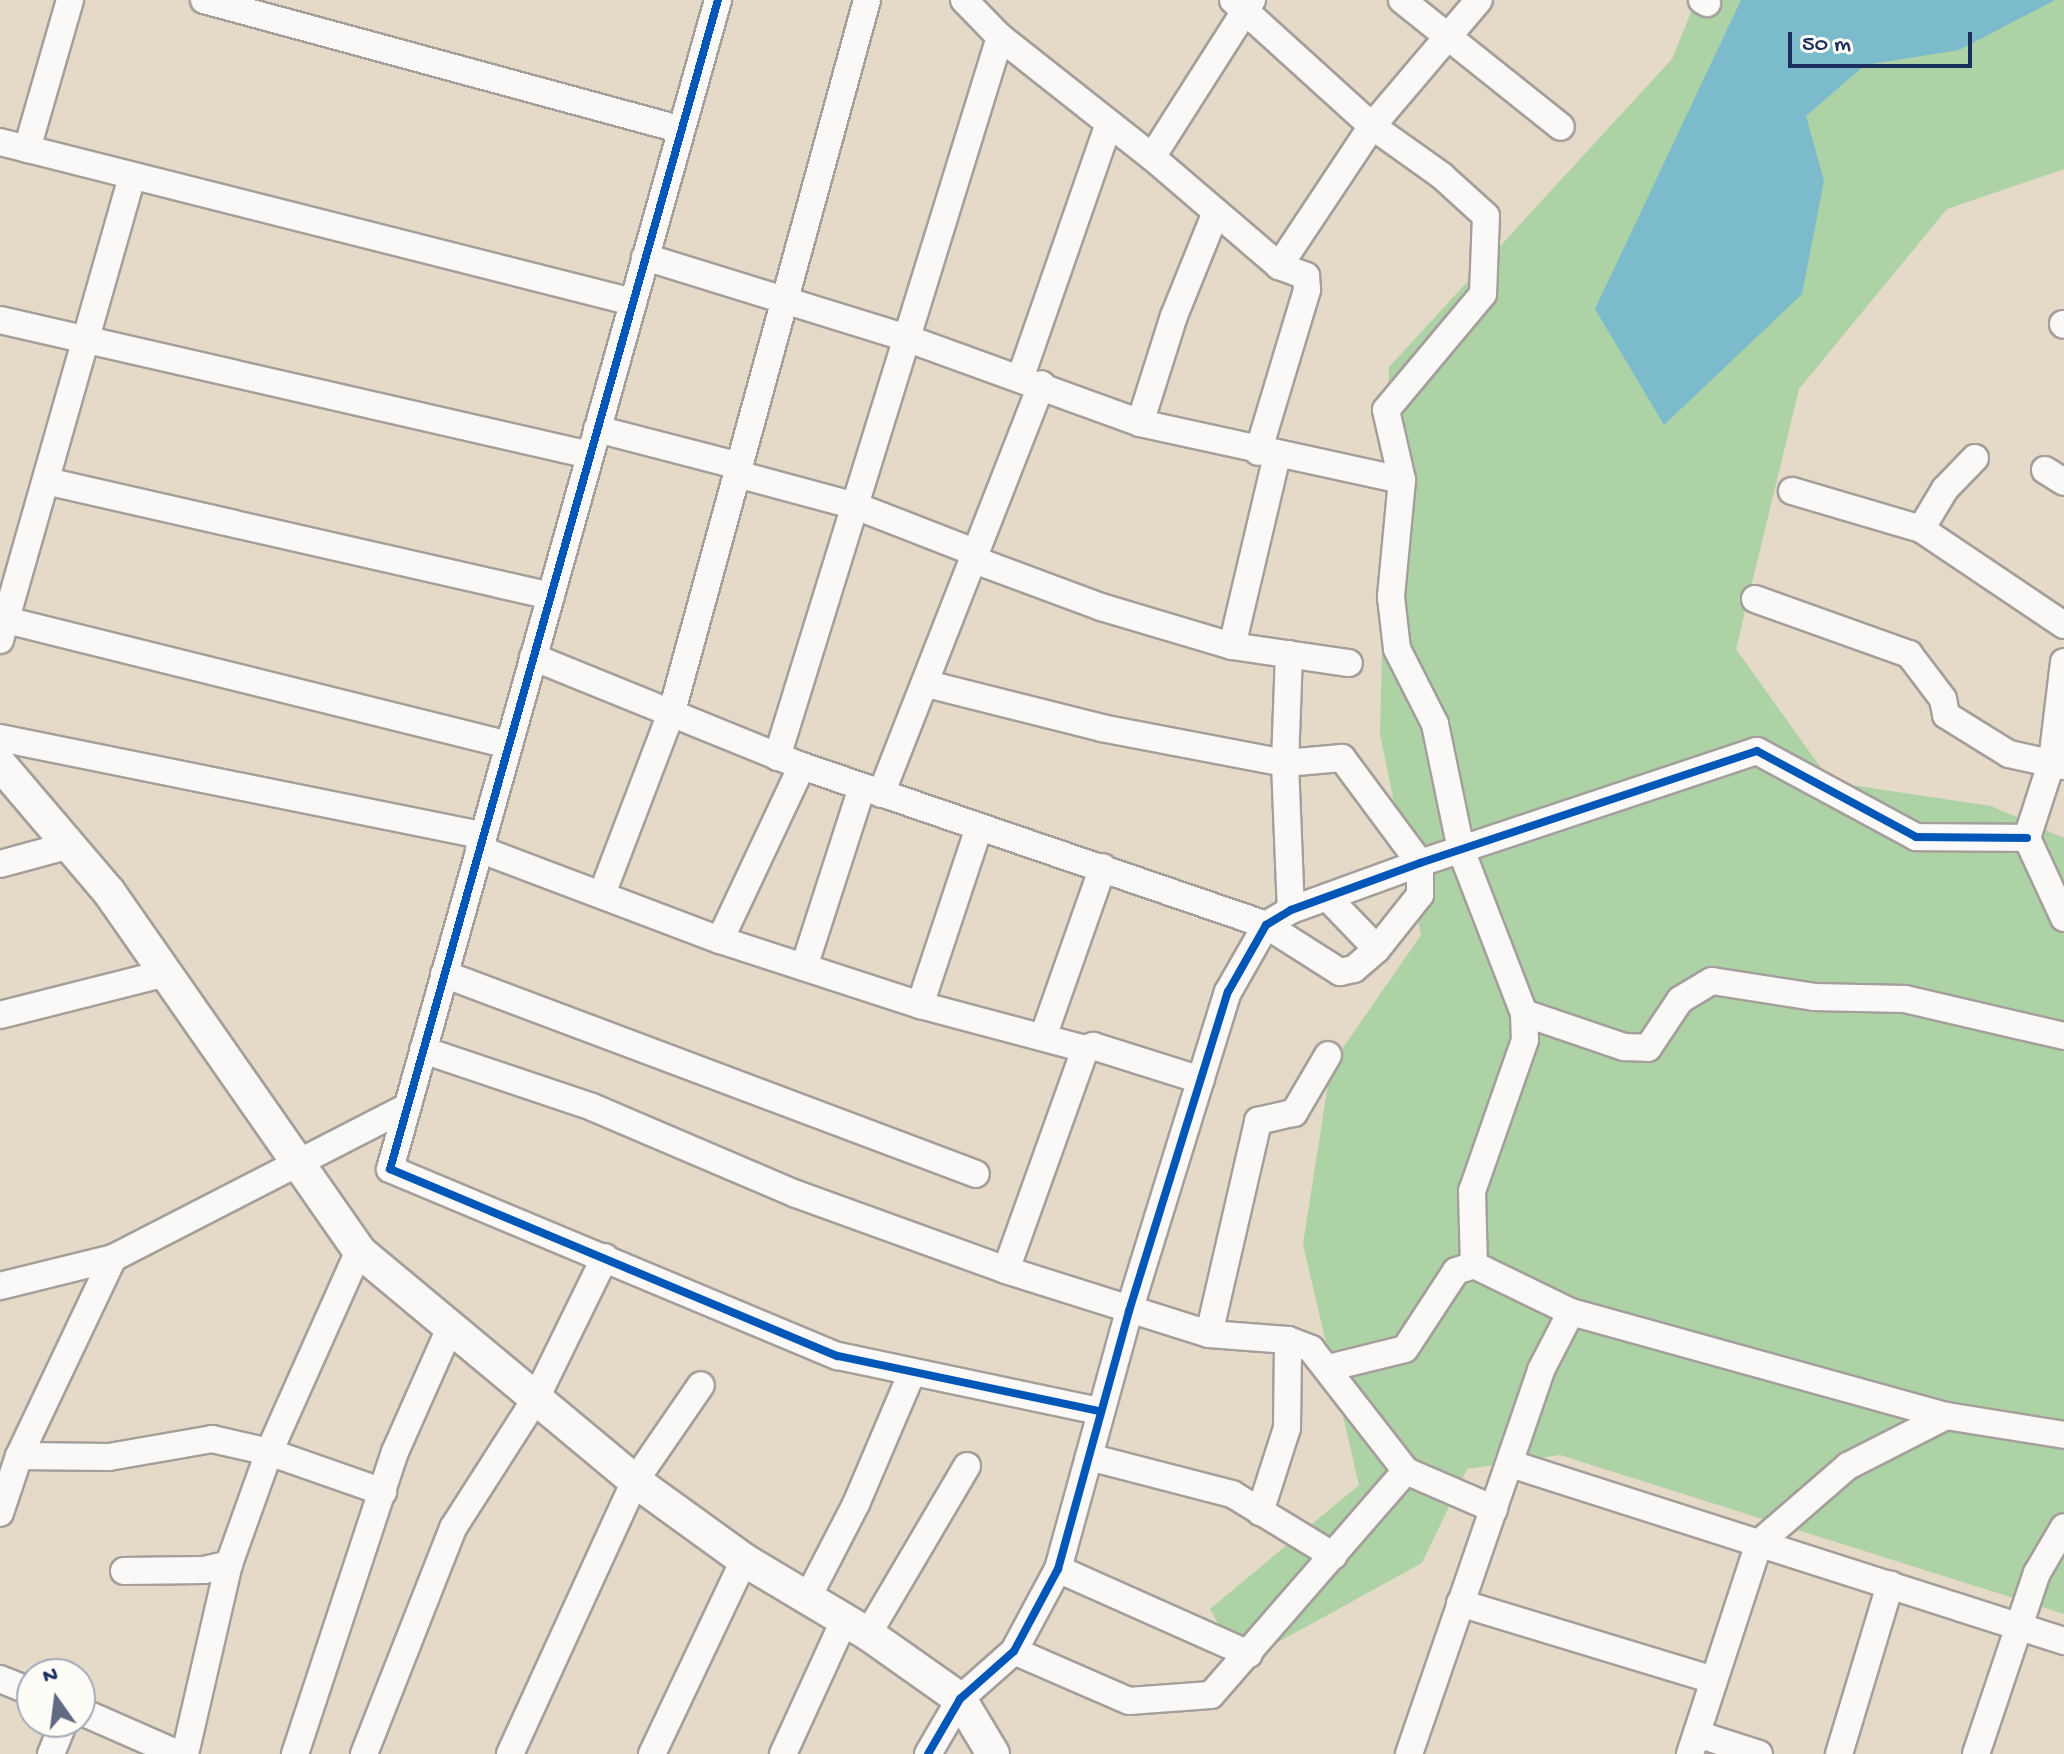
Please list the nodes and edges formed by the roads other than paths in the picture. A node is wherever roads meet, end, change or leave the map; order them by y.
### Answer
1 (70, 0) edge
2 (204, 0) edge
3 (718, 0) edge
4 (867, 0) edge
5 (964, 0) edge
6 (1402, 0) edge
7 (1479, 0) edge
8 (1244, 4) edge
9 (1000, 37) junction
10 (1446, 39) junction
11 (1109, 124) junction
12 (1372, 126) junction
13 (1561, 127) dead end
14 (681, 130) junction
15 (0, 142) edge
16 (27, 149) junction
17 (1152, 157) junction
18 (132, 176) junction
19 (1216, 212) junction
20 (645, 257) junction
21 (1279, 266) junction
22 (633, 302) junction
23 (783, 302) junction
24 (0, 320) edge
25 (903, 337) junction
26 (86, 339) junction
27 (1031, 380) junction
28 (1140, 423) junction
29 (597, 429) junction
30 (1268, 454) junction
31 (590, 455) junction
32 (1975, 458) dead end
33 (738, 470) junction
34 (1402, 480) junction
35 (46, 481) junction
36 (1792, 491) dead end
37 (856, 506) junction
38 (1921, 529) junction
39 (973, 556) junction
40 (551, 596) junction
41 (1755, 599) dead end
42 (2064, 625) edge
43 (3, 630) edge
44 (1232, 646) junction
45 (1289, 654) junction
46 (533, 657) junction
47 (2064, 662) edge
48 (1349, 663) dead end
49 (927, 684) junction
50 (672, 711) junction
51 (0, 738) edge
52 (509, 745) junction
53 (777, 757) junction
54 (1285, 763) junction
55 (0, 764) edge
56 (2058, 764) edge
57 (802, 766) junction
58 (871, 790) junction
59 (979, 828) junction
60 (2027, 838) junction
61 (481, 842) junction
62 (70, 845) junction
63 (1461, 850) junction
64 (1420, 863) junction
65 (0, 864) edge
66 (1103, 867) junction
67 (602, 894) junction
68 (1327, 897) junction
69 (1291, 910) junction
70 (2064, 918) edge
71 (1266, 925) junction
72 (720, 940) junction
73 (1377, 949) junction
74 (804, 967) junction
75 (166, 973) junction
76 (444, 974) junction
77 (920, 1005) junction
78 (1524, 1013) junction
79 (0, 1015) edge
80 (2064, 1036) edge
81 (1043, 1037) junction
82 (1085, 1049) junction
83 (423, 1050) junction
84 (1328, 1055) dead end
85 (1201, 1080) junction
86 (407, 1107) junction
87 (299, 1167) junction
88 (976, 1174) dead end
89 (359, 1251) junction
90 (605, 1257) junction
91 (113, 1258) junction
92 (1474, 1265) junction
93 (1006, 1270) junction
94 (0, 1286) edge
95 (1129, 1311) junction
96 (1571, 1312) junction
97 (450, 1328) junction
98 (1209, 1334) junction
99 (1288, 1340) junction
100 (1328, 1368) junction
101 (911, 1375) junction
102 (701, 1385) dead end
103 (535, 1400) junction
104 (1100, 1411) junction
105 (1946, 1416) junction
106 (2064, 1435) edge
107 (269, 1452) junction
108 (1089, 1457) junction
109 (1511, 1464) junction
110 (11, 1466) edge
111 (967, 1466) dead end
112 (1406, 1471) junction
113 (635, 1481) junction
114 (383, 1492) junction
115 (1494, 1509) junction
116 (1260, 1512) junction
117 (0, 1513) edge
118 (2064, 1527) edge
119 (1759, 1543) junction
120 (1334, 1556) junction
121 (744, 1560) junction
122 (229, 1564) junction
123 (1058, 1569) junction
124 (124, 1571) dead end
125 (1890, 1585) junction
126 (808, 1597) junction
127 (1460, 1603) junction
128 (2019, 1626) junction
129 (856, 1627) junction
130 (2064, 1641) edge
131 (1014, 1651) junction
132 (1249, 1654) junction
133 (1714, 1680) junction
134 (960, 1699) junction
135 (96, 1718) edge
136 (1694, 1744) edge
137 (178, 1754) edge
138 (185, 1754) edge
139 (295, 1754) edge
140 (364, 1754) edge
141 (510, 1754) edge
142 (652, 1754) edge
143 (783, 1754) edge
144 (928, 1754) edge
145 (993, 1754) edge
146 (1409, 1754) edge
147 (1759, 1754) edge
148 (1839, 1754) edge
149 (1976, 1754) edge

1 - 16 street
2 - 14 street
3 - 14 street
4 - 23 street
5 - 9 street
6 - 10 street
7 - 10 street
8 - 12 street
8 - 17 street
9 - 11 street
9 - 25 street
10 - 12 street
10 - 13 street
11 - 17 street
11 - 27 street
12 - 21 street
12 - 34 street
14 - 20 street
15 - 16 street
16 - 18 street
17 - 19 street
18 - 22 street
18 - 26 street
19 - 21 street
19 - 28 street
20 - 22 street
20 - 23 street
21 - 30 street
22 - 29 street
23 - 25 street
23 - 33 street
24 - 26 street
25 - 27 street
25 - 37 street
26 - 31 street
26 - 35 street
27 - 28 street
27 - 39 street
28 - 30 street
29 - 31 street
29 - 33 street
30 - 34 street
30 - 44 street
31 - 40 street
32 - 38 street
33 - 37 street
33 - 50 street
34 - 63 street
35 - 40 street
35 - 43 street
36 - 38 street
37 - 39 street
37 - 53 street
38 - 42 street
39 - 44 street
39 - 49 street
40 - 46 street
41 - 56 street
43 - 52 street
44 - 45 street
45 - 48 street
45 - 54 street
46 - 50 street
46 - 52 street
47 - 56 street
49 - 54 street
49 - 58 street
50 - 53 street
50 - 67 street
51 - 61 street
52 - 61 street
53 - 57 street
54 - 64 street
54 - 69 street
55 - 62 street
56 - 60 street
57 - 58 street
57 - 72 street
58 - 59 street
58 - 74 street
59 - 66 street
59 - 77 street
60 - 63 street
60 - 70 street
61 - 67 street
61 - 76 street
62 - 65 street
62 - 75 street
63 - 64 street
63 - 78 street
64 - 68 street
64 - 73 street
66 - 71 street
66 - 81 street
67 - 72 street
68 - 69 street
68 - 73 street
69 - 71 street
71 - 73 street
71 - 85 street
72 - 74 street
74 - 77 street
75 - 79 street
75 - 87 street
76 - 83 street
76 - 88 street
77 - 81 street
78 - 80 street
78 - 92 street
81 - 82 street
82 - 85 street
82 - 93 street
83 - 86 street
83 - 93 street
84 - 98 street
85 - 95 street
86 - 87 street
86 - 90 street
87 - 89 street
87 - 91 street
89 - 97 street
89 - 107 street
90 - 101 street
90 - 103 street
91 - 94 street
91 - 110 street
92 - 96 street
92 - 100 street
93 - 95 street
95 - 98 street
95 - 104 street
96 - 105 street
96 - 109 street
97 - 103 street
97 - 114 street
98 - 99 street
99 - 100 street
99 - 116 street
100 - 112 street
101 - 104 street
101 - 126 street
102 - 113 street
103 - 113 street
103 - 140 street
104 - 108 street
105 - 106 street
105 - 119 street
107 - 110 street
107 - 114 street
107 - 122 street
108 - 116 street
108 - 123 street
109 - 115 street
109 - 119 street
110 - 117 street
111 - 129 street
112 - 115 street
112 - 120 street
113 - 121 street
113 - 141 street
114 - 139 street
115 - 127 street
116 - 120 street
118 - 128 street
119 - 125 street
119 - 133 street
120 - 132 street
121 - 126 street
121 - 142 street
122 - 124 street
122 - 138 street
123 - 131 street
123 - 132 street
125 - 128 street
125 - 148 street
126 - 129 street
127 - 133 street
127 - 146 street
128 - 130 street
128 - 149 street
129 - 134 street
129 - 143 street
131 - 132 street
131 - 134 street
133 - 136 street
134 - 144 street
134 - 145 street
135 - 137 street
136 - 147 street

